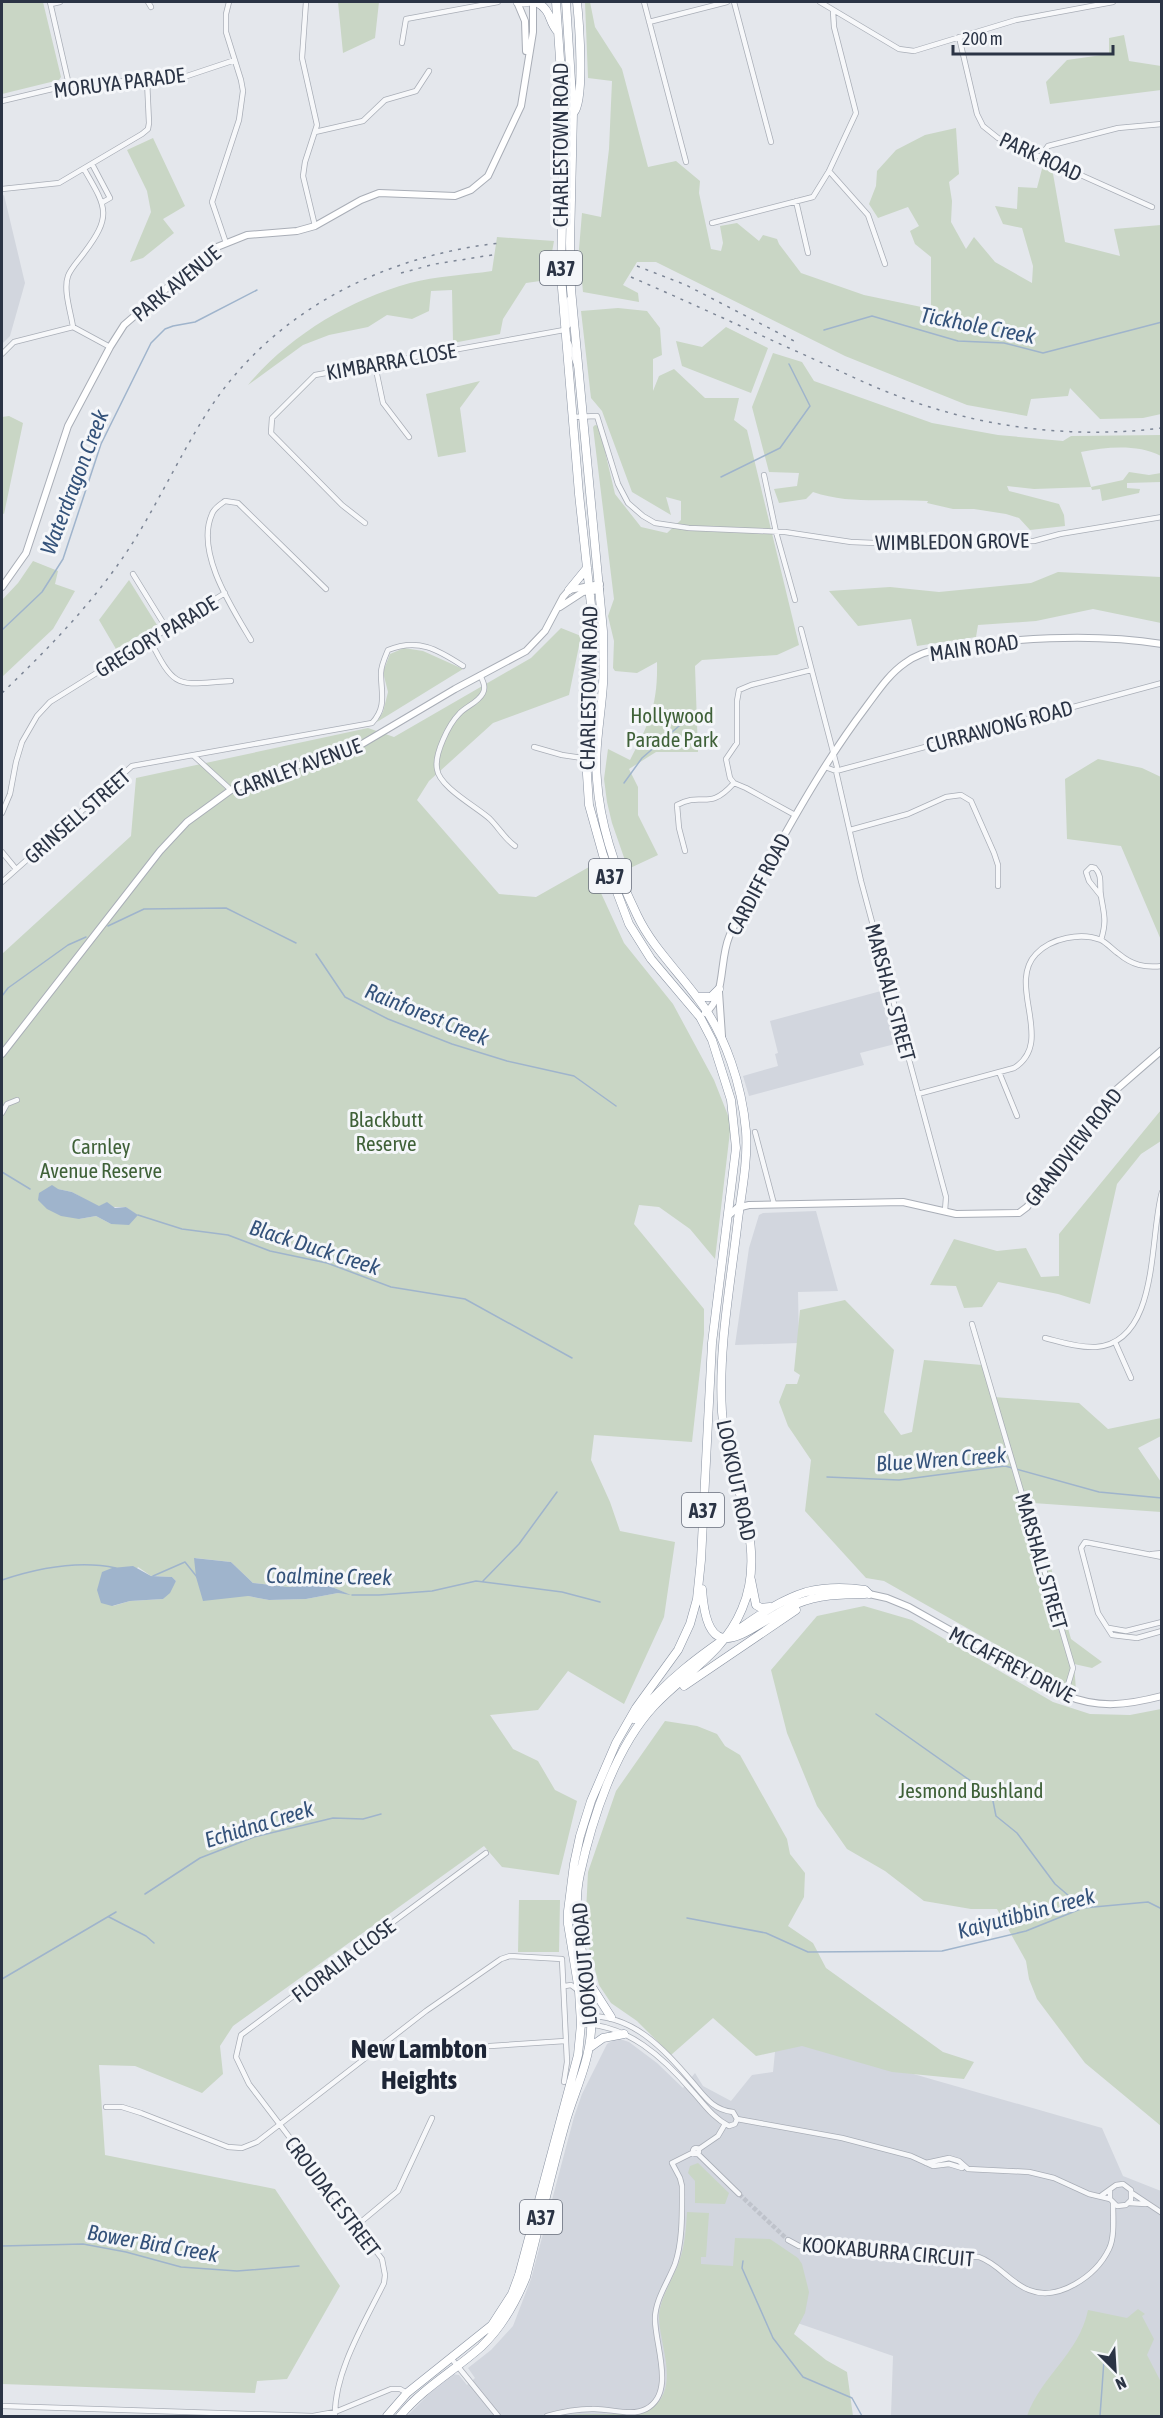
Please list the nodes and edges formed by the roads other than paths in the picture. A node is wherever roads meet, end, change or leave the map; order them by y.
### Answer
1 (60, 2) edge
2 (148, 2) edge
3 (229, 2) edge
4 (306, 2) edge
5 (497, 2) edge
6 (517, 2) edge
7 (533, 2) edge
8 (556, 2) edge
9 (566, 2) edge
10 (577, 2) edge
11 (644, 2) edge
12 (727, 2) edge
13 (734, 2) edge
14 (820, 2) edge
15 (1113, 2) edge
16 (51, 3) edge
17 (151, 7) dead end
18 (833, 11) junction
19 (649, 22) junction
20 (558, 32) junction
21 (959, 37) junction
22 (402, 43) dead end
23 (235, 60) junction
24 (526, 61) junction
25 (429, 71) dead end
26 (147, 80) junction
27 (69, 85) junction
28 (2, 101) edge
29 (573, 113) junction
30 (1161, 124) edge
31 (315, 132) junction
32 (771, 142) dead end
33 (1041, 156) junction
34 (686, 162) dead end
35 (93, 164) junction
36 (84, 169) junction
37 (829, 171) junction
38 (2, 189) edge
39 (796, 201) junction
40 (103, 202) junction
41 (1152, 207) dead end
42 (712, 223) dead end
43 (315, 226) junction
44 (226, 243) junction
45 (808, 253) dead end
46 (885, 264) dead end
47 (571, 289) junction
48 (73, 327) junction
49 (564, 330) junction
50 (110, 347) junction
51 (2, 354) edge
52 (375, 365) junction
53 (578, 370) junction
54 (583, 416) junction
55 (572, 417) junction
56 (409, 437) dead end
57 (764, 475) dead end
58 (1161, 517) edge
59 (365, 523) dead end
60 (776, 532) junction
61 (587, 568) junction
62 (133, 574) dead end
63 (2, 587) edge
64 (600, 587) junction
65 (589, 588) junction
66 (326, 589) dead end
67 (569, 590) junction
68 (225, 593) junction
69 (795, 600) dead end
70 (559, 608) junction
71 (167, 629) junction
72 (801, 629) dead end
73 (150, 640) junction
74 (251, 640) dead end
75 (1161, 644) edge
76 (463, 666) dead end
77 (811, 670) junction
78 (480, 675) junction
79 (231, 681) dead end
80 (1161, 683) edge
81 (534, 747) dead end
82 (832, 754) junction
83 (194, 756) junction
84 (586, 759) junction
85 (597, 760) junction
86 (825, 767) junction
87 (836, 771) junction
88 (734, 783) junction
89 (231, 790) junction
90 (2, 813) edge
91 (795, 815) junction
92 (850, 830) junction
93 (514, 846) dead end
94 (685, 851) dead end
95 (2, 852) edge
96 (16, 869) junction
97 (3, 878) edge
98 (998, 886) dead end
99 (1101, 896) junction
100 (1101, 940) junction
101 (1161, 966) edge
102 (719, 989) junction
103 (697, 997) junction
104 (708, 1012) junction
105 (700, 1017) junction
106 (723, 1042) junction
107 (1161, 1050) edge
108 (2, 1054) edge
109 (999, 1072) junction
110 (918, 1094) junction
111 (18, 1100) dead end
112 (2, 1113) edge
113 (1017, 1116) dead end
114 (755, 1132) dead end
115 (1161, 1191) edge
116 (774, 1204) junction
117 (740, 1207) junction
118 (945, 1211) junction
119 (727, 1217) junction
120 (972, 1324) dead end
121 (1045, 1338) dead end
122 (1115, 1342) junction
123 (1131, 1378) dead end
124 (1161, 1555) edge
125 (701, 1560) junction
126 (750, 1578) junction
127 (869, 1594) junction
128 (776, 1606) junction
129 (740, 1614) junction
130 (1161, 1622) edge
131 (707, 1624) junction
132 (1109, 1628) junction
133 (1161, 1631) edge
134 (725, 1638) junction
135 (1065, 1695) junction
136 (665, 1696) junction
137 (1161, 1696) edge
138 (621, 1733) junction
139 (486, 1853) dead end
140 (578, 1976) junction
141 (587, 1980) junction
142 (565, 1983) junction
143 (579, 1991) junction
144 (611, 2017) junction
145 (581, 2020) junction
146 (591, 2020) junction
147 (624, 2034) junction
148 (565, 2041) junction
149 (489, 2046) dead end
150 (589, 2048) junction
151 (564, 2082) dead end
152 (249, 2084) joint
153 (106, 2107) dead end
154 (727, 2112) junction
155 (432, 2118) dead end
156 (737, 2119) junction
157 (724, 2123) junction
158 (279, 2125) junction
159 (697, 2151) junction
160 (1110, 2191) junction
161 (1132, 2193) junction
162 (739, 2194) tunnel mouth
163 (1099, 2196) junction
164 (1111, 2201) junction
165 (1129, 2203) junction
166 (1146, 2204) junction
167 (1123, 2206) junction
168 (1161, 2213) edge
169 (1113, 2218) junction
170 (356, 2226) junction
171 (788, 2240) tunnel mouth
172 (451, 2358) junction
173 (457, 2365) junction
174 (407, 2393) junction
175 (2, 2406) edge
176 (164, 2414) edge
177 (335, 2414) edge
178 (387, 2416) edge
179 (400, 2416) edge
180 (498, 2416) edge
181 (547, 2416) edge

1 - 16 street
2 - 17 street
3 - 23 street
4 - 31 street
5 - 22 street
6 - 7 main road
6 - 24 main road, PARK AVENUE
7 - 20 highway
7 - 24 main road, PARK AVENUE
8 - 20 highway, A37
9 - 29 highway, A37
10 - 29 highway
11 - 19 street
12 - 19 street
13 - 32 street
14 - 18 street
15 - 21 street
16 - 27 street
18 - 21 street
18 - 37 street
19 - 34 street
20 - 49 highway, CHARLESTOWN ROAD / A37
21 - 33 street, PARK ROAD
23 - 26 street, MORUYA PARADE
23 - 44 street
24 - 43 main road, PARK AVENUE
25 - 31 street
26 - 27 street, MORUYA PARADE
26 - 35 street
27 - 28 street, MORUYA PARADE
29 - 47 highway, CHARLESTOWN ROAD / A37
30 - 33 street
31 - 43 street
33 - 41 street, PARK ROAD
35 - 36 street
35 - 40 street
36 - 38 street
36 - 40 street
37 - 39 street
37 - 46 street
39 - 42 street
39 - 45 street
40 - 48 street
43 - 44 main road, PARK AVENUE
44 - 50 main road, PARK AVENUE
47 - 49 street, CHARLESTOWN ROAD
47 - 53 highway, CHARLESTOWN ROAD / A37
48 - 50 street
48 - 51 street
49 - 52 street, KIMBARRA CLOSE
49 - 53 street, CHARLESTOWN ROAD
49 - 55 highway, CHARLESTOWN ROAD / A37
50 - 63 main road, PARK AVENUE
52 - 56 street
52 - 59 street, KIMBARRA CLOSE
53 - 54 highway, CHARLESTOWN ROAD / A37
54 - 55 street
54 - 60 street, WIMBLEDON GROVE
54 - 64 highway, CHARLESTOWN ROAD / A37
55 - 61 highway, CHARLESTOWN ROAD / A37
57 - 60 street
58 - 60 street, WIMBLEDON GROVE
60 - 69 street
61 - 65 highway, CHARLESTOWN ROAD / A37
61 - 67 highway
62 - 71 street
64 - 65 main road, CARNLEY AVENUE
64 - 85 highway, CHARLESTOWN ROAD / A37
65 - 67 main road, CARNLEY AVENUE
65 - 70 main road, CARNLEY AVENUE
65 - 84 highway, CHARLESTOWN ROAD / A37
66 - 68 street, GREGORY PARADE
67 - 70 main road, CARNLEY AVENUE
68 - 71 street, GREGORY PARADE
68 - 74 street
70 - 78 main road, CARNLEY AVENUE
71 - 73 street, GREGORY PARADE
72 - 77 street, MARSHALL STREET
73 - 79 street
73 - 90 street, GREGORY PARADE
75 - 82 main road, MAIN ROAD
76 - 83 street, GRINSELL STREET
77 - 82 street, MARSHALL STREET
77 - 88 street
78 - 89 main road, CARNLEY AVENUE
78 - 93 street
80 - 87 street, CURRAWONG ROAD
81 - 84 street
82 - 86 main road, CARDIFF ROAD
82 - 87 street, MARSHALL STREET
83 - 89 street
83 - 96 street, GRINSELL STREET
84 - 85 street
84 - 105 highway, CHARLESTOWN ROAD / A37
85 - 103 highway, CHARLESTOWN ROAD / A37
86 - 87 street
86 - 91 main road, CARDIFF ROAD
87 - 92 street, MARSHALL STREET
88 - 91 street
88 - 94 street
89 - 108 main road, CARNLEY AVENUE
91 - 102 main road, CARDIFF ROAD
92 - 98 street
92 - 110 street, MARSHALL STREET
95 - 96 street
96 - 97 street, GRINSELL STREET
99 - 99 street
99 - 100 street
100 - 101 street
100 - 109 street
102 - 103 highway
102 - 104 main road, CARDIFF ROAD
102 - 106 main road
103 - 104 highway, CHARLESTOWN ROAD / A37
104 - 105 main road
104 - 106 highway, LOOKOUT ROAD / A37
105 - 119 highway, LOOKOUT ROAD / A37
106 - 117 highway, LOOKOUT ROAD / A37
107 - 118 main road, GRANDVIEW ROAD
109 - 110 street
109 - 113 street
110 - 118 street, MARSHALL STREET
111 - 112 street
114 - 116 street
115 - 122 street
116 - 117 main road, GRANDVIEW ROAD
116 - 118 main road, GRANDVIEW ROAD
117 - 119 main road
117 - 126 highway, LOOKOUT ROAD / A37
119 - 125 highway, LOOKOUT ROAD / A37
120 - 135 street, MARSHALL STREET
121 - 122 street
122 - 123 street
124 - 132 street
125 - 131 highway
125 - 138 highway, LOOKOUT ROAD / A37
126 - 128 highway
126 - 129 highway, LOOKOUT ROAD
127 - 128 highway
127 - 134 highway
127 - 135 main road, MCCAFFREY DRIVE
127 - 136 highway
128 - 134 highway
129 - 131 highway
129 - 134 highway, LOOKOUT ROAD
130 - 132 street
131 - 134 highway
132 - 133 street
134 - 136 highway, LOOKOUT ROAD
134 - 138 highway
135 - 137 main road, MCCAFFREY DRIVE
136 - 141 highway, LOOKOUT ROAD / A37
138 - 140 highway, LOOKOUT ROAD / A37
139 - 152 street, FLORALIA CLOSE
140 - 142 street, LOOKOUT ROAD
140 - 143 highway, LOOKOUT ROAD / A37
141 - 144 highway
141 - 146 highway, LOOKOUT ROAD / A37
142 - 143 street, LOOKOUT ROAD
142 - 148 street
142 - 158 street
143 - 145 highway, LOOKOUT ROAD / A37
144 - 146 street
144 - 154 street
145 - 146 street
145 - 146 street
145 - 172 highway, LOOKOUT ROAD / A37
146 - 147 street
146 - 150 highway, LOOKOUT ROAD / A37
147 - 150 highway
147 - 157 street
148 - 149 street
148 - 151 street
150 - 173 highway, LOOKOUT ROAD / A37
152 - 158 street, CROUDACE STREET
153 - 158 street
154 - 156 street
154 - 157 street
155 - 170 street
156 - 157 street
156 - 163 street
157 - 159 street
158 - 170 street, CROUDACE STREET
159 - 162 street
159 - 181 street
160 - 161 street
160 - 163 street
160 - 164 street
161 - 165 street
161 - 166 street
163 - 164 street
164 - 167 street
164 - 169 street, KOOKABURRA CIRCUIT
165 - 166 street
165 - 167 street
166 - 168 street
167 - 169 street
169 - 171 street, KOOKABURRA CIRCUIT
170 - 177 street, CROUDACE STREET
172 - 173 street
172 - 174 highway, LOOKOUT ROAD / A37
173 - 179 highway, LOOKOUT ROAD / A37
173 - 180 street
174 - 177 street
174 - 178 highway, LOOKOUT ROAD / A37
175 - 176 street
176 - 177 street

